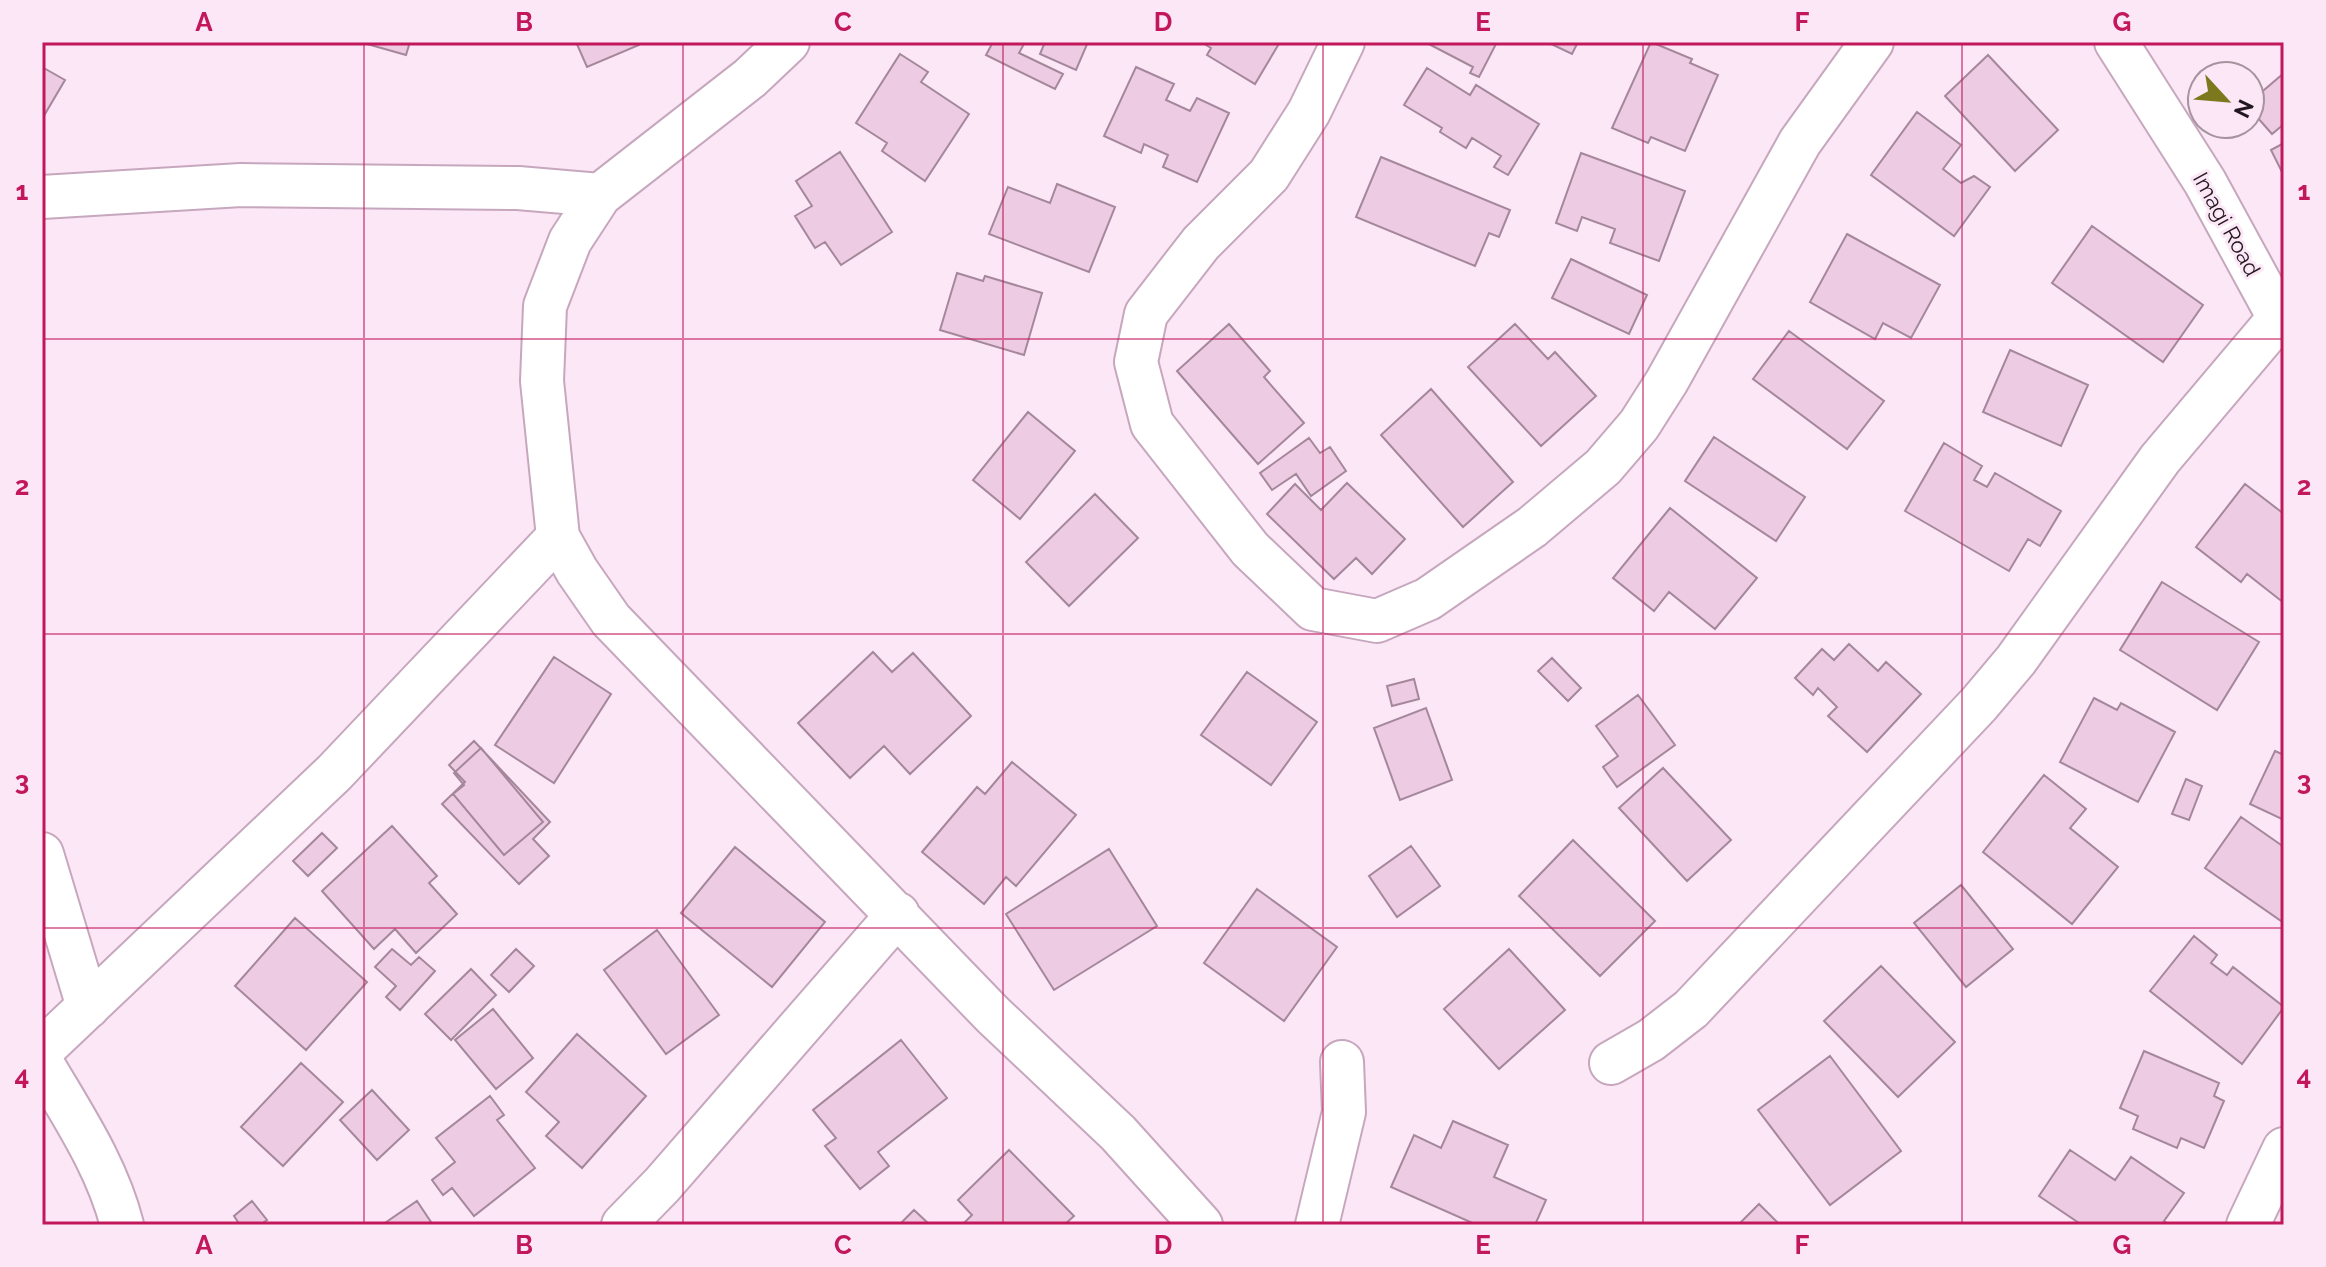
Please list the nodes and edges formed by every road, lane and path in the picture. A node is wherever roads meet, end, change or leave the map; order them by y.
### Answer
1 (788, 42) edge
2 (1343, 42) edge
3 (1872, 42) edge
4 (2116, 42) edge
5 (600, 195) junction
6 (42, 197) edge
7 (2282, 323) edge
8 (558, 537) junction
9 (42, 854) edge
10 (898, 914) junction
11 (88, 1007) junction
12 (42, 1050) edge
13 (1342, 1062) dead end
14 (42, 1063) edge
15 (1611, 1063) dead end
16 (2284, 1149) edge
17 (122, 1225) edge
18 (623, 1225) edge
19 (1201, 1225) edge
20 (1317, 1225) edge
21 (2248, 1225) edge

1 - 5 street
2 - 3 street
4 - 7 street, Imagi Road
5 - 6 street
5 - 8 street
7 - 15 street
8 - 10 street
8 - 11 street
9 - 11 street
10 - 18 street
10 - 19 street
11 - 12 street
13 - 20 street
14 - 17 street
16 - 21 street

